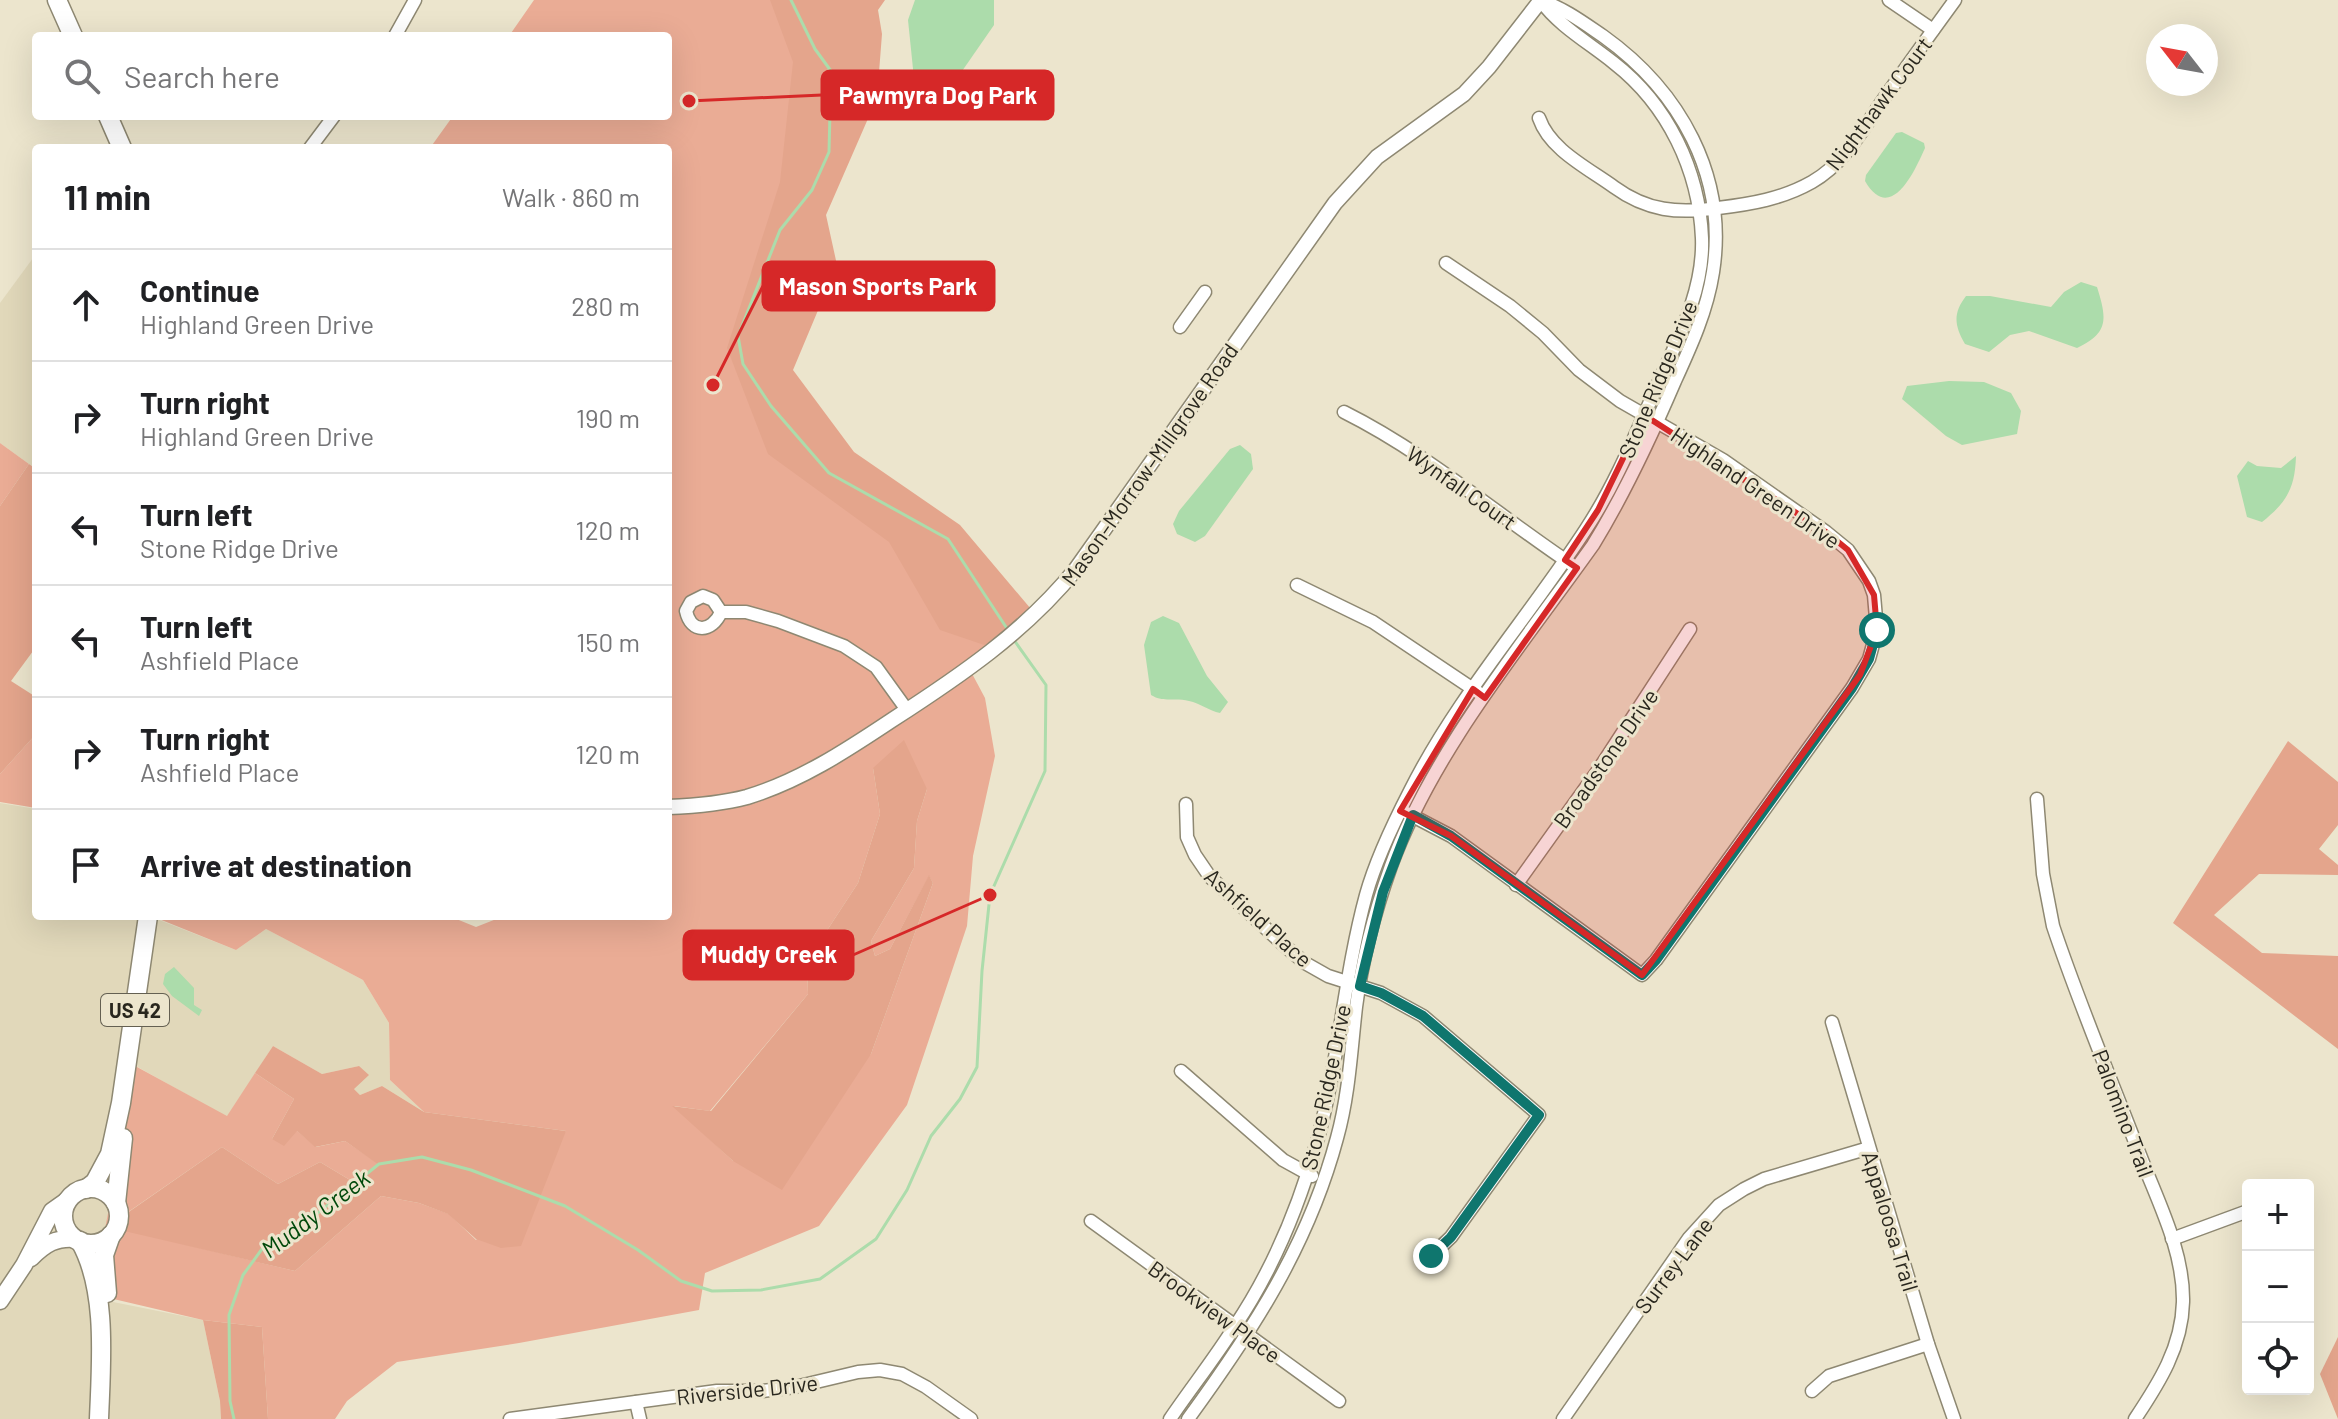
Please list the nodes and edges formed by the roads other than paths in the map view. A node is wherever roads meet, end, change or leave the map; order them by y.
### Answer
1 (57, 0) edge
2 (415, 0) edge
3 (1540, 0) edge
4 (1889, 0) edge
5 (1955, 0) edge
6 (1933, 30) junction
7 (71, 32) edge
8 (397, 32) edge
9 (1539, 118) dead end
10 (110, 120) edge
11 (331, 120) edge
12 (120, 144) edge
13 (313, 144) edge
14 (1713, 209) junction
15 (1699, 211) junction
16 (1446, 263) dead end
17 (1205, 292) dead end
18 (1180, 327) dead end
19 (1344, 412) dead end
20 (1644, 415) junction
21 (1657, 422) junction
22 (1565, 560) junction
23 (1577, 568) junction
24 (1297, 585) dead end
25 (721, 612) dead end
26 (1690, 629) dead end
27 (1473, 689) junction
28 (1485, 698) junction
29 (907, 710) junction
30 (2037, 799) dead end
31 (1186, 804) dead end
32 (672, 807) edge
33 (1406, 813) junction
34 (1516, 885) junction
35 (147, 920) edge
36 (1354, 984) junction
37 (1832, 1022) dead end
38 (1181, 1071) dead end
39 (121, 1103) junction
40 (1869, 1148) junction
41 (1306, 1174) junction
42 (1323, 1179) junction
43 (86, 1189) junction
44 (69, 1199) junction
45 (116, 1203) junction
46 (2242, 1213) edge
47 (1091, 1221) dead end
48 (111, 1235) junction
49 (2172, 1239) junction
50 (78, 1240) junction
51 (1431, 1256) dead end
52 (24, 1265) junction
53 (0, 1301) edge
54 (1236, 1326) junction
55 (1248, 1335) junction
56 (1928, 1344) junction
57 (101, 1350) junction
58 (1812, 1391) dead end
59 (1339, 1401) dead end
60 (636, 1402) junction
61 (99, 1419) edge
62 (510, 1419) edge
63 (640, 1419) edge
64 (971, 1419) edge
65 (1170, 1419) edge
66 (1188, 1419) edge
67 (1563, 1419) edge
68 (1954, 1419) edge
69 (2135, 1419) edge

1 - 7 main road
2 - 8 street
3 - 14 street, Stone Ridge Drive
3 - 15 street, Stone Ridge Drive
3 - 29 street, Mason–Morrow–Millgrove Road
4 - 6 street
5 - 6 street, Nighthawk Court
6 - 14 street, Nighthawk Court
9 - 15 street, Nighthawk Court
10 - 12 main road
11 - 13 street
14 - 15 street, Nighthawk Court
14 - 21 street, Stone Ridge Drive
15 - 20 street, Stone Ridge Drive
16 - 20 street, Highland Green Drive
17 - 18 street
19 - 22 street, Wynfall Court
20 - 21 street, Highland Green Drive
20 - 22 street, Stone Ridge Drive
21 - 23 street, Stone Ridge Drive
21 - 34 street, Highland Green Drive
22 - 23 street, Wynfall Court
22 - 27 street, Stone Ridge Drive
23 - 28 street, Stone Ridge Drive
24 - 27 street
25 - 29 street
26 - 34 street, Broadstone Drive
27 - 28 street
27 - 33 street, Stone Ridge Drive
28 - 33 street, Stone Ridge Drive
29 - 32 street, Mason–Morrow–Millgrove Road
30 - 49 street, Palomino Trail
31 - 36 street, Ashfield Place
33 - 34 street, Highland Green Drive
33 - 36 street, Stone Ridge Drive
35 - 39 main road, US 42
36 - 41 street, Stone Ridge Drive
36 - 42 street, Stone Ridge Drive
36 - 51 street, Ashfield Place
37 - 40 street, Appaloosa Trail
38 - 41 street
39 - 43 main road, US 42
39 - 45 main road, US 42
40 - 56 street, Appaloosa Trail
40 - 67 street, Surrey Lane
41 - 42 street
41 - 54 street, Stone Ridge Drive
42 - 55 street, Stone Ridge Drive
43 - 44 main road
43 - 45 main road
44 - 50 main road
44 - 52 main road
45 - 48 main road
46 - 49 street
47 - 54 street, Brookview Place
48 - 50 main road
48 - 57 main road
49 - 69 street, Palomino Trail
50 - 52 main road
50 - 57 main road
52 - 53 main road
54 - 55 street, Brookview Place
54 - 65 street, Stone Ridge Drive
55 - 59 street, Brookview Place
55 - 66 street, Stone Ridge Drive
56 - 58 street
56 - 68 street, Appaloosa Trail
57 - 61 main road
60 - 62 street, Riverside Drive
60 - 63 street
60 - 64 street, Riverside Drive

